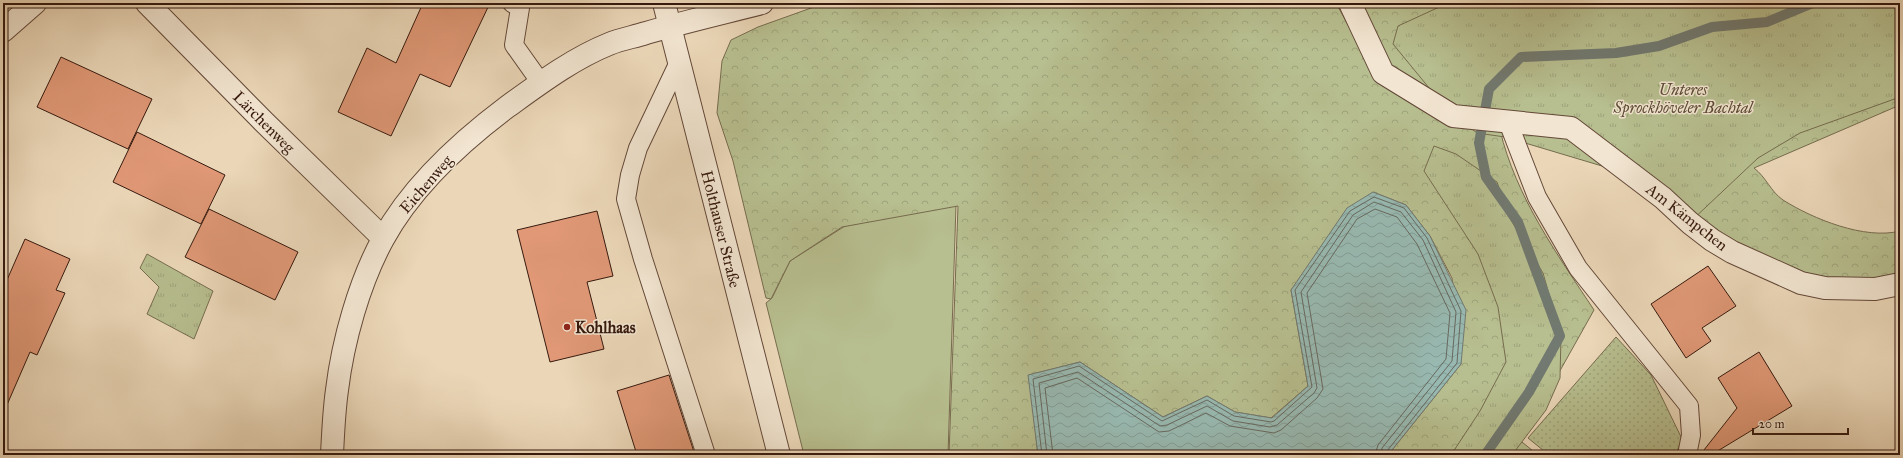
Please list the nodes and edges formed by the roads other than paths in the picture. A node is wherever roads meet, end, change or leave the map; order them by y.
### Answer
1 (35, 3) edge
2 (147, 3) edge
3 (512, 3) edge
4 (664, 3) edge
5 (671, 3) edge
6 (762, 3) edge
7 (1350, 3) edge
8 (668, 26) junction
9 (3, 31) edge
10 (678, 64) junction
11 (541, 83) junction
12 (1508, 122) junction
13 (383, 238) junction
14 (1900, 284) edge
15 (332, 455) edge
16 (706, 455) edge
17 (779, 455) edge
18 (1687, 455) edge

1 - 9 street
2 - 13 street, Lärchenweg
3 - 11 lane
4 - 8 street, Holthauser Straße
5 - 8 lane
6 - 8 street, Eichenweg
7 - 12 street, Am Kämpchen
8 - 10 street, Holthauser Straße
8 - 11 street, Eichenweg
10 - 16 lane
10 - 17 street, Holthauser Straße
11 - 13 street, Eichenweg
12 - 14 street, Am Kämpchen
12 - 18 lane
13 - 15 street, Eichenweg

